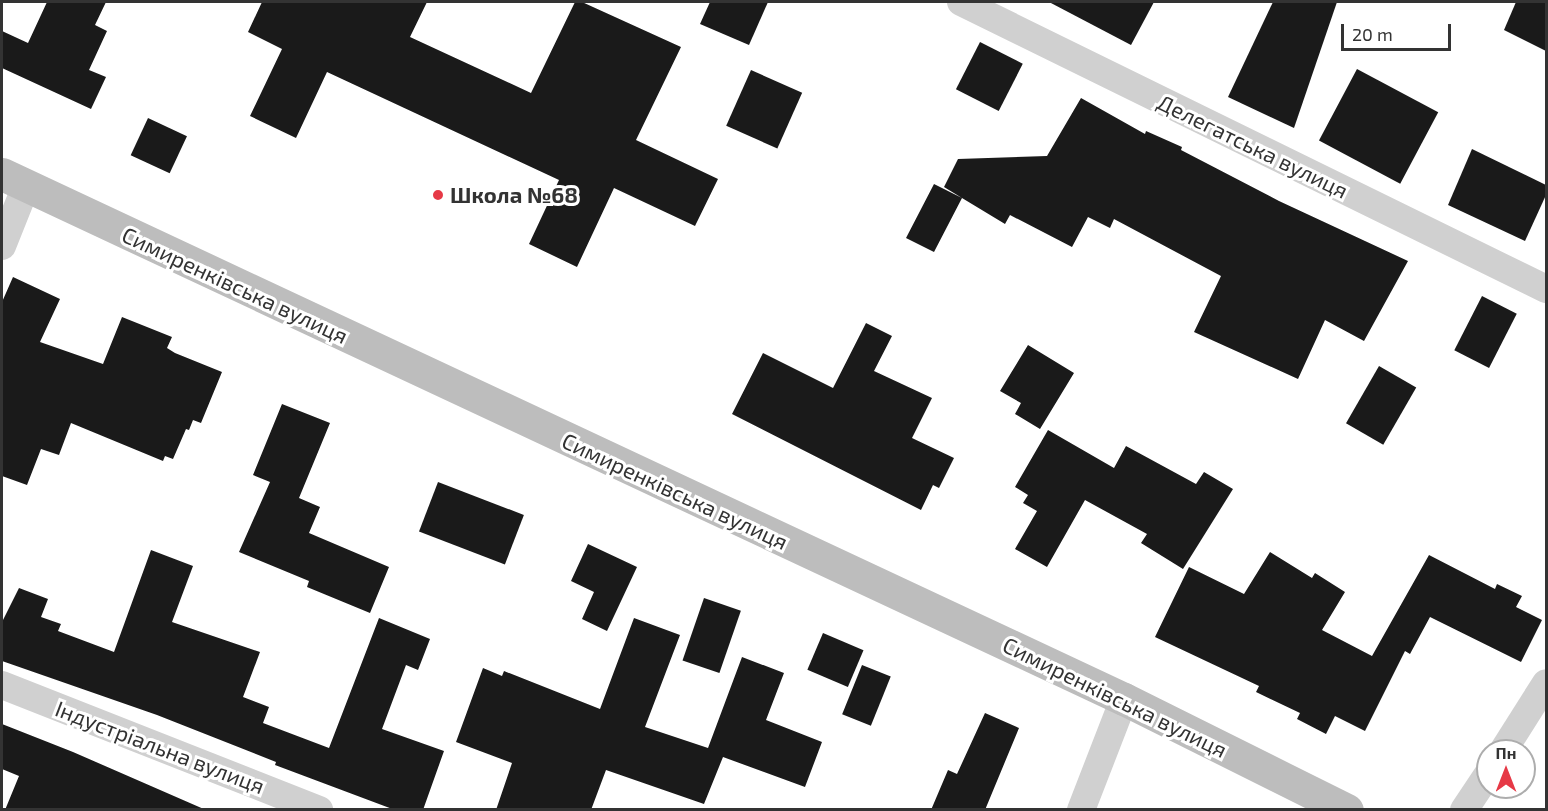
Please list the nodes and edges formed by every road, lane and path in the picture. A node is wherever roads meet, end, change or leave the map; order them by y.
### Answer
1 (961, 2) edge
2 (14, 180) edge
3 (2, 246) edge
4 (1546, 289) edge
5 (1546, 683) edge
6 (2, 685) edge
7 (1124, 699) junction
8 (1511, 739) edge
9 (1476, 792) edge
10 (319, 810) edge
11 (1081, 810) edge
12 (1347, 810) edge
13 (1464, 810) edge

1 - 4 street, Делегатська вулиця
2 - 3 street
2 - 7 main road, Симиренківська вулиця
5 - 8 street
6 - 10 street, Індустріальна вулиця
7 - 11 street
7 - 12 main road, Симиренківська вулиця
9 - 13 street

